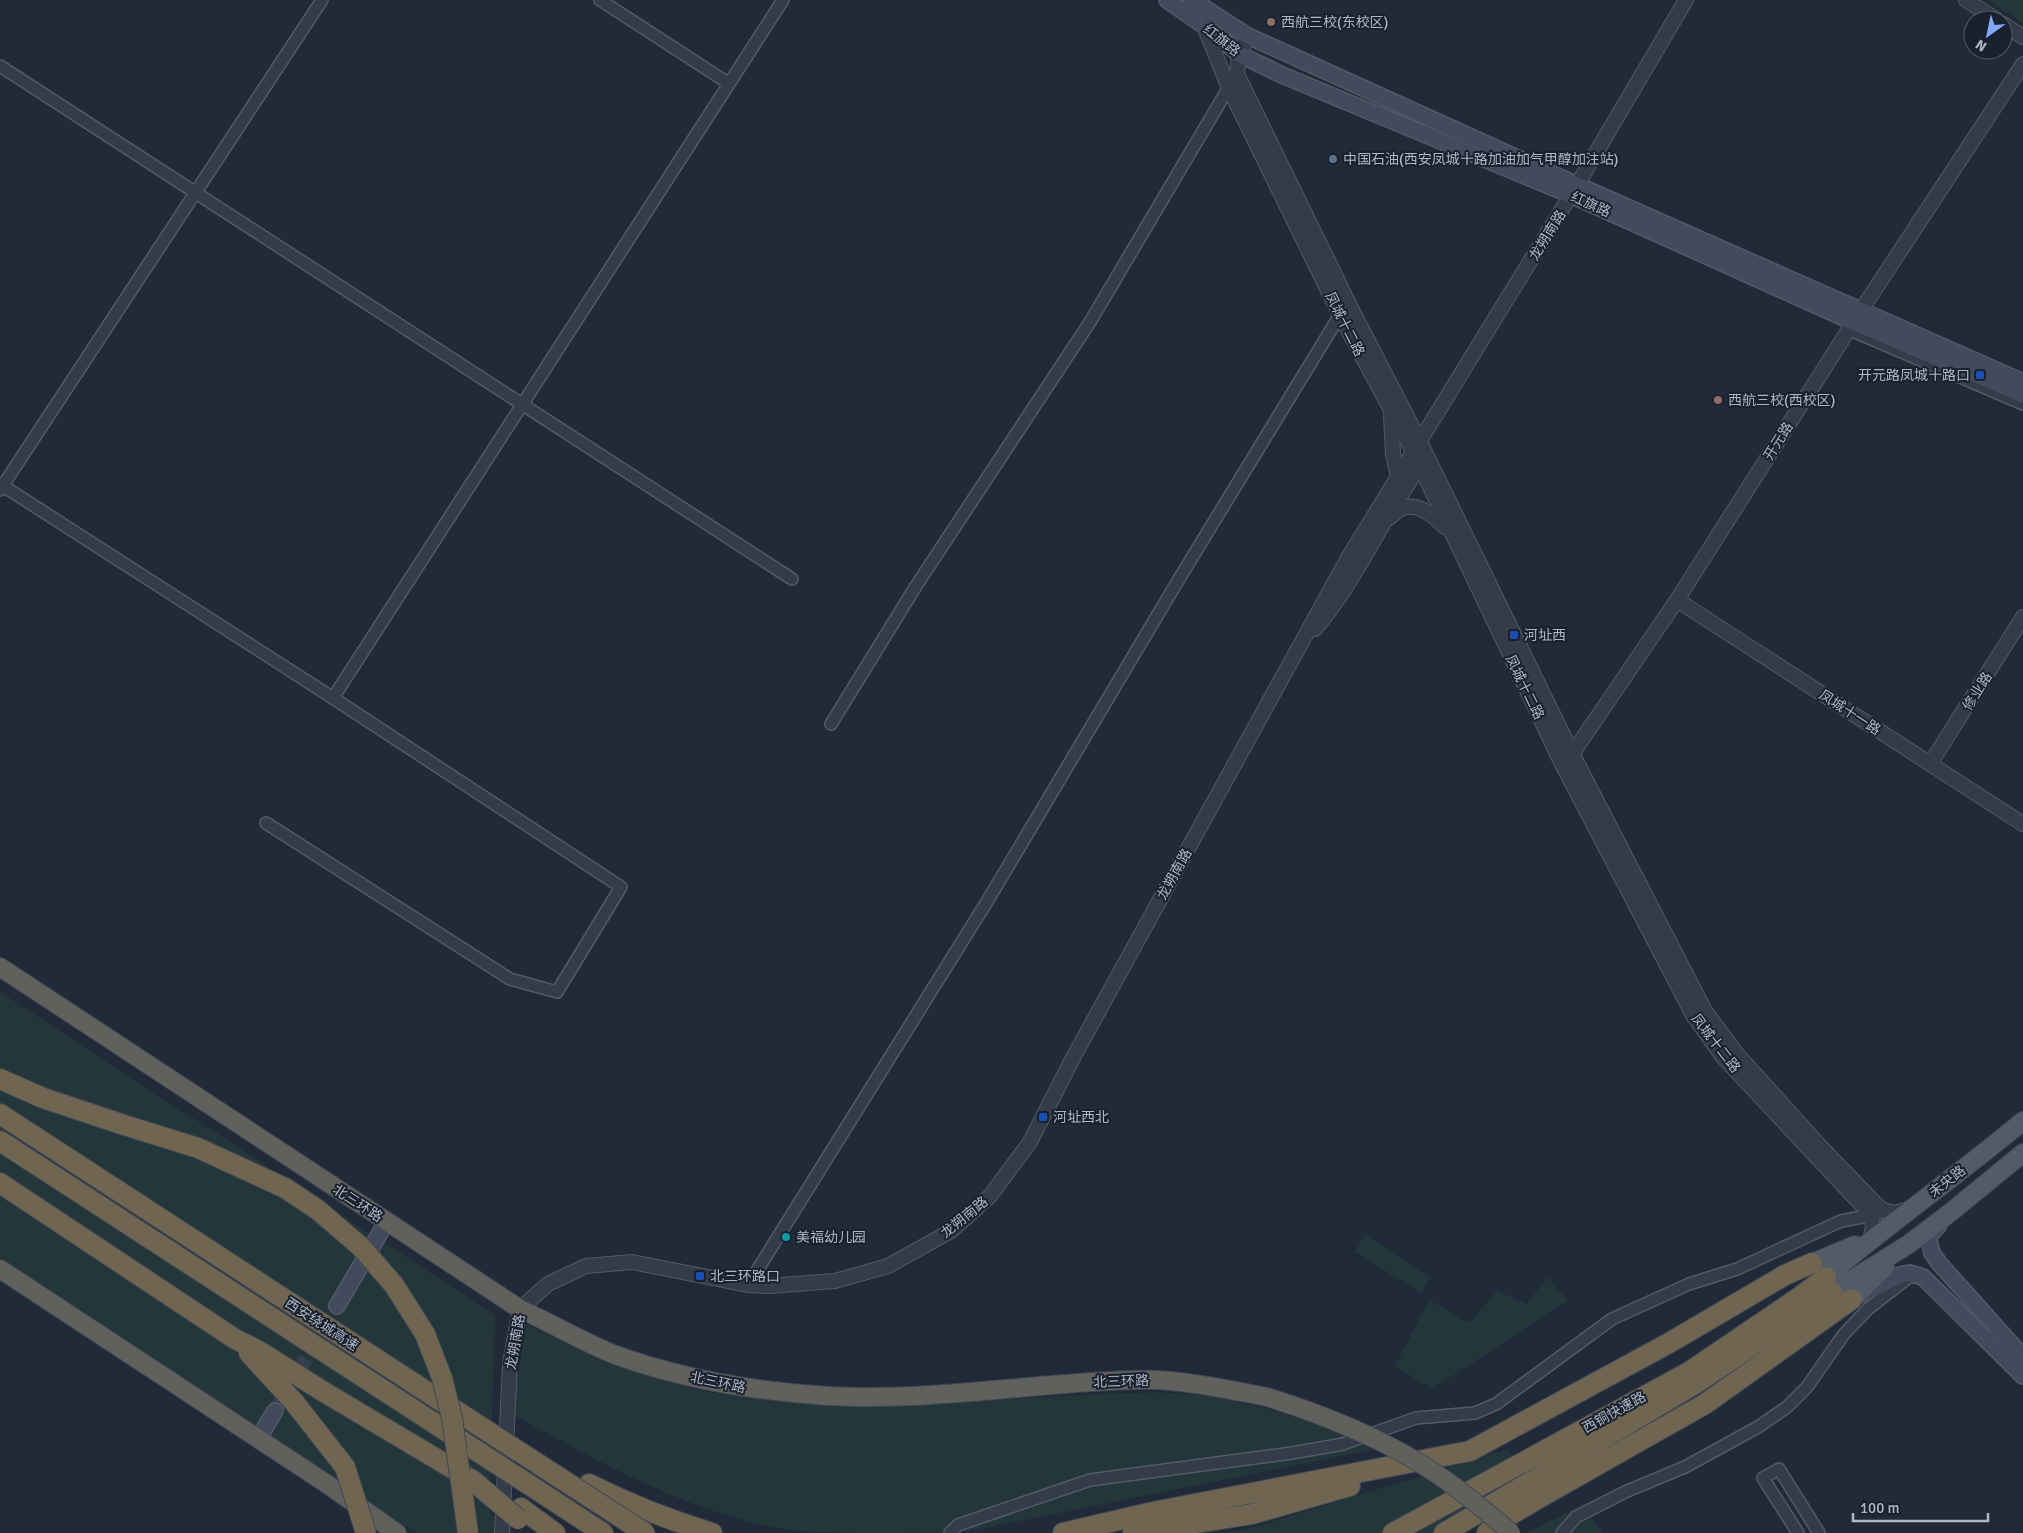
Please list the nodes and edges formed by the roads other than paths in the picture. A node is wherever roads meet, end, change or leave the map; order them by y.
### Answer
1 (322, 0) edge
2 (600, 0) edge
3 (783, 0) edge
4 (1167, 0) edge
5 (1192, 0) edge
6 (1686, 0) edge
7 (1966, 0) edge
8 (1982, 10) edge
9 (1208, 19) junction
10 (1248, 36) junction
11 (1239, 54) junction
12 (2023, 64) edge
13 (0, 66) edge
14 (1237, 74) junction
15 (728, 83) junction
16 (1229, 88) junction
17 (1574, 190) junction
18 (196, 192) junction
19 (1345, 311) junction
20 (1854, 321) junction
21 (2023, 382) edge
22 (2023, 394) edge
23 (522, 404) junction
24 (2023, 404) edge
25 (1391, 412) junction
26 (1417, 452) junction
27 (1398, 477) junction
28 (1, 486) edge
29 (1385, 522) junction
30 (1451, 532) junction
31 (792, 579) dead end
32 (1677, 600) junction
33 (2023, 617) edge
34 (1304, 640) junction
35 (333, 698) junction
36 (831, 724) dead end
37 (1572, 753) junction
38 (1930, 764) junction
39 (1564, 767) junction
40 (266, 824) dead end
41 (2023, 824) edge
42 (0, 967) edge
43 (0, 1079) edge
44 (0, 1114) edge
45 (2023, 1121) edge
46 (0, 1141) edge
47 (2023, 1153) edge
48 (0, 1183) edge
49 (1912, 1209) junction
50 (1951, 1212) junction
51 (1892, 1213) junction
52 (1871, 1215) junction
53 (387, 1221) junction
54 (1870, 1239) junction
55 (1909, 1244) junction
56 (0, 1269) edge
57 (1914, 1274) junction
58 (1823, 1277) junction
59 (748, 1285) junction
60 (1852, 1299) junction
61 (337, 1306) tunnel mouth
62 (520, 1309) junction
63 (235, 1339) junction
64 (2023, 1357) edge
65 (2023, 1376) edge
66 (275, 1411) tunnel mouth
67 (258, 1438) junction
68 (498, 1438) junction
69 (1470, 1451) junction
70 (519, 1513) junction
71 (366, 1533) edge
72 (397, 1533) edge
73 (468, 1533) edge
74 (502, 1533) edge
75 (536, 1533) edge
76 (555, 1533) edge
77 (604, 1533) edge
78 (645, 1533) edge
79 (712, 1533) edge
80 (950, 1533) edge
81 (1063, 1533) edge
82 (1133, 1533) edge
83 (1393, 1533) edge
84 (1444, 1533) edge
85 (1487, 1533) edge
86 (1511, 1533) edge
87 (1562, 1533) edge
88 (1798, 1533) edge
89 (1819, 1533) edge

1 - 18 street
2 - 15 street
3 - 15 street
4 - 9 main road, 红旗路
5 - 9 main road, 红旗路
6 - 17 street, 龙朔南路
7 - 8 street
9 - 10 main road, 红旗路
9 - 11 main road, 红旗路
9 - 16 street, 凤城十二路
10 - 11 street
10 - 17 main road, 红旗路
11 - 14 street
11 - 17 main road, 红旗路
12 - 20 street, 开元路
13 - 18 street
14 - 16 street
14 - 19 street, 凤城十二路
15 - 23 street
16 - 19 street, 凤城十二路
16 - 36 street
17 - 20 main road, 红旗路
17 - 26 street, 龙朔南路
18 - 23 street
18 - 28 street
19 - 25 street, 凤城十二路
19 - 26 street, 凤城十二路
19 - 59 street
20 - 21 main road, 红旗路
20 - 22 main road, 红旗路
20 - 24 street
20 - 32 street, 开元路
23 - 31 street
23 - 35 street
25 - 26 street, 凤城十二路
25 - 27 street
26 - 27 street, 龙朔南路
26 - 29 street, 龙朔南路
26 - 30 street, 凤城十二路
26 - 37 street, 凤城十二路
27 - 34 street, 龙朔南路
28 - 35 street
29 - 30 street
29 - 34 street, 龙朔南路
30 - 39 street, 凤城十二路
32 - 37 street, 开元路
32 - 38 street, 凤城十一路
33 - 38 street, 修业路
34 - 59 street, 龙朔南路
35 - 40 street
37 - 39 street, 开元路
37 - 51 street, 凤城十二路
38 - 41 street, 凤城十一路
39 - 52 street, 凤城十二路
42 - 53 highway, 北三环路
43 - 73 highway, bridge
44 - 68 highway, 西安绕城高速
45 - 49 main road, 未央路
46 - 77 highway, 西安绕城高速, bridge
47 - 50 main road, 未央路
48 - 63 highway
49 - 51 street
49 - 54 main road, 未央路
50 - 55 main road, 未央路
50 - 64 main road
51 - 52 street
52 - 54 street
52 - 80 street
53 - 61 main road
53 - 62 highway, 北三环路
54 - 58 main road, 未央路
55 - 58 main road
55 - 60 main road
56 - 67 highway
57 - 60 main road
57 - 65 main road
57 - 87 street
58 - 69 highway
58 - 83 highway, 西铜快速路
58 - 84 highway, 西铜快速路
59 - 62 street, 龙朔南路
60 - 85 highway
62 - 74 street, 龙朔南路
62 - 86 highway, 北三环路, bridge
63 - 70 highway, bridge
63 - 71 highway, bridge
66 - 67 main road
67 - 72 highway
68 - 78 highway, 西安绕城高速, bridge
68 - 79 highway, bridge
69 - 81 highway
69 - 82 highway
70 - 75 highway
70 - 76 highway
88 - 89 street

